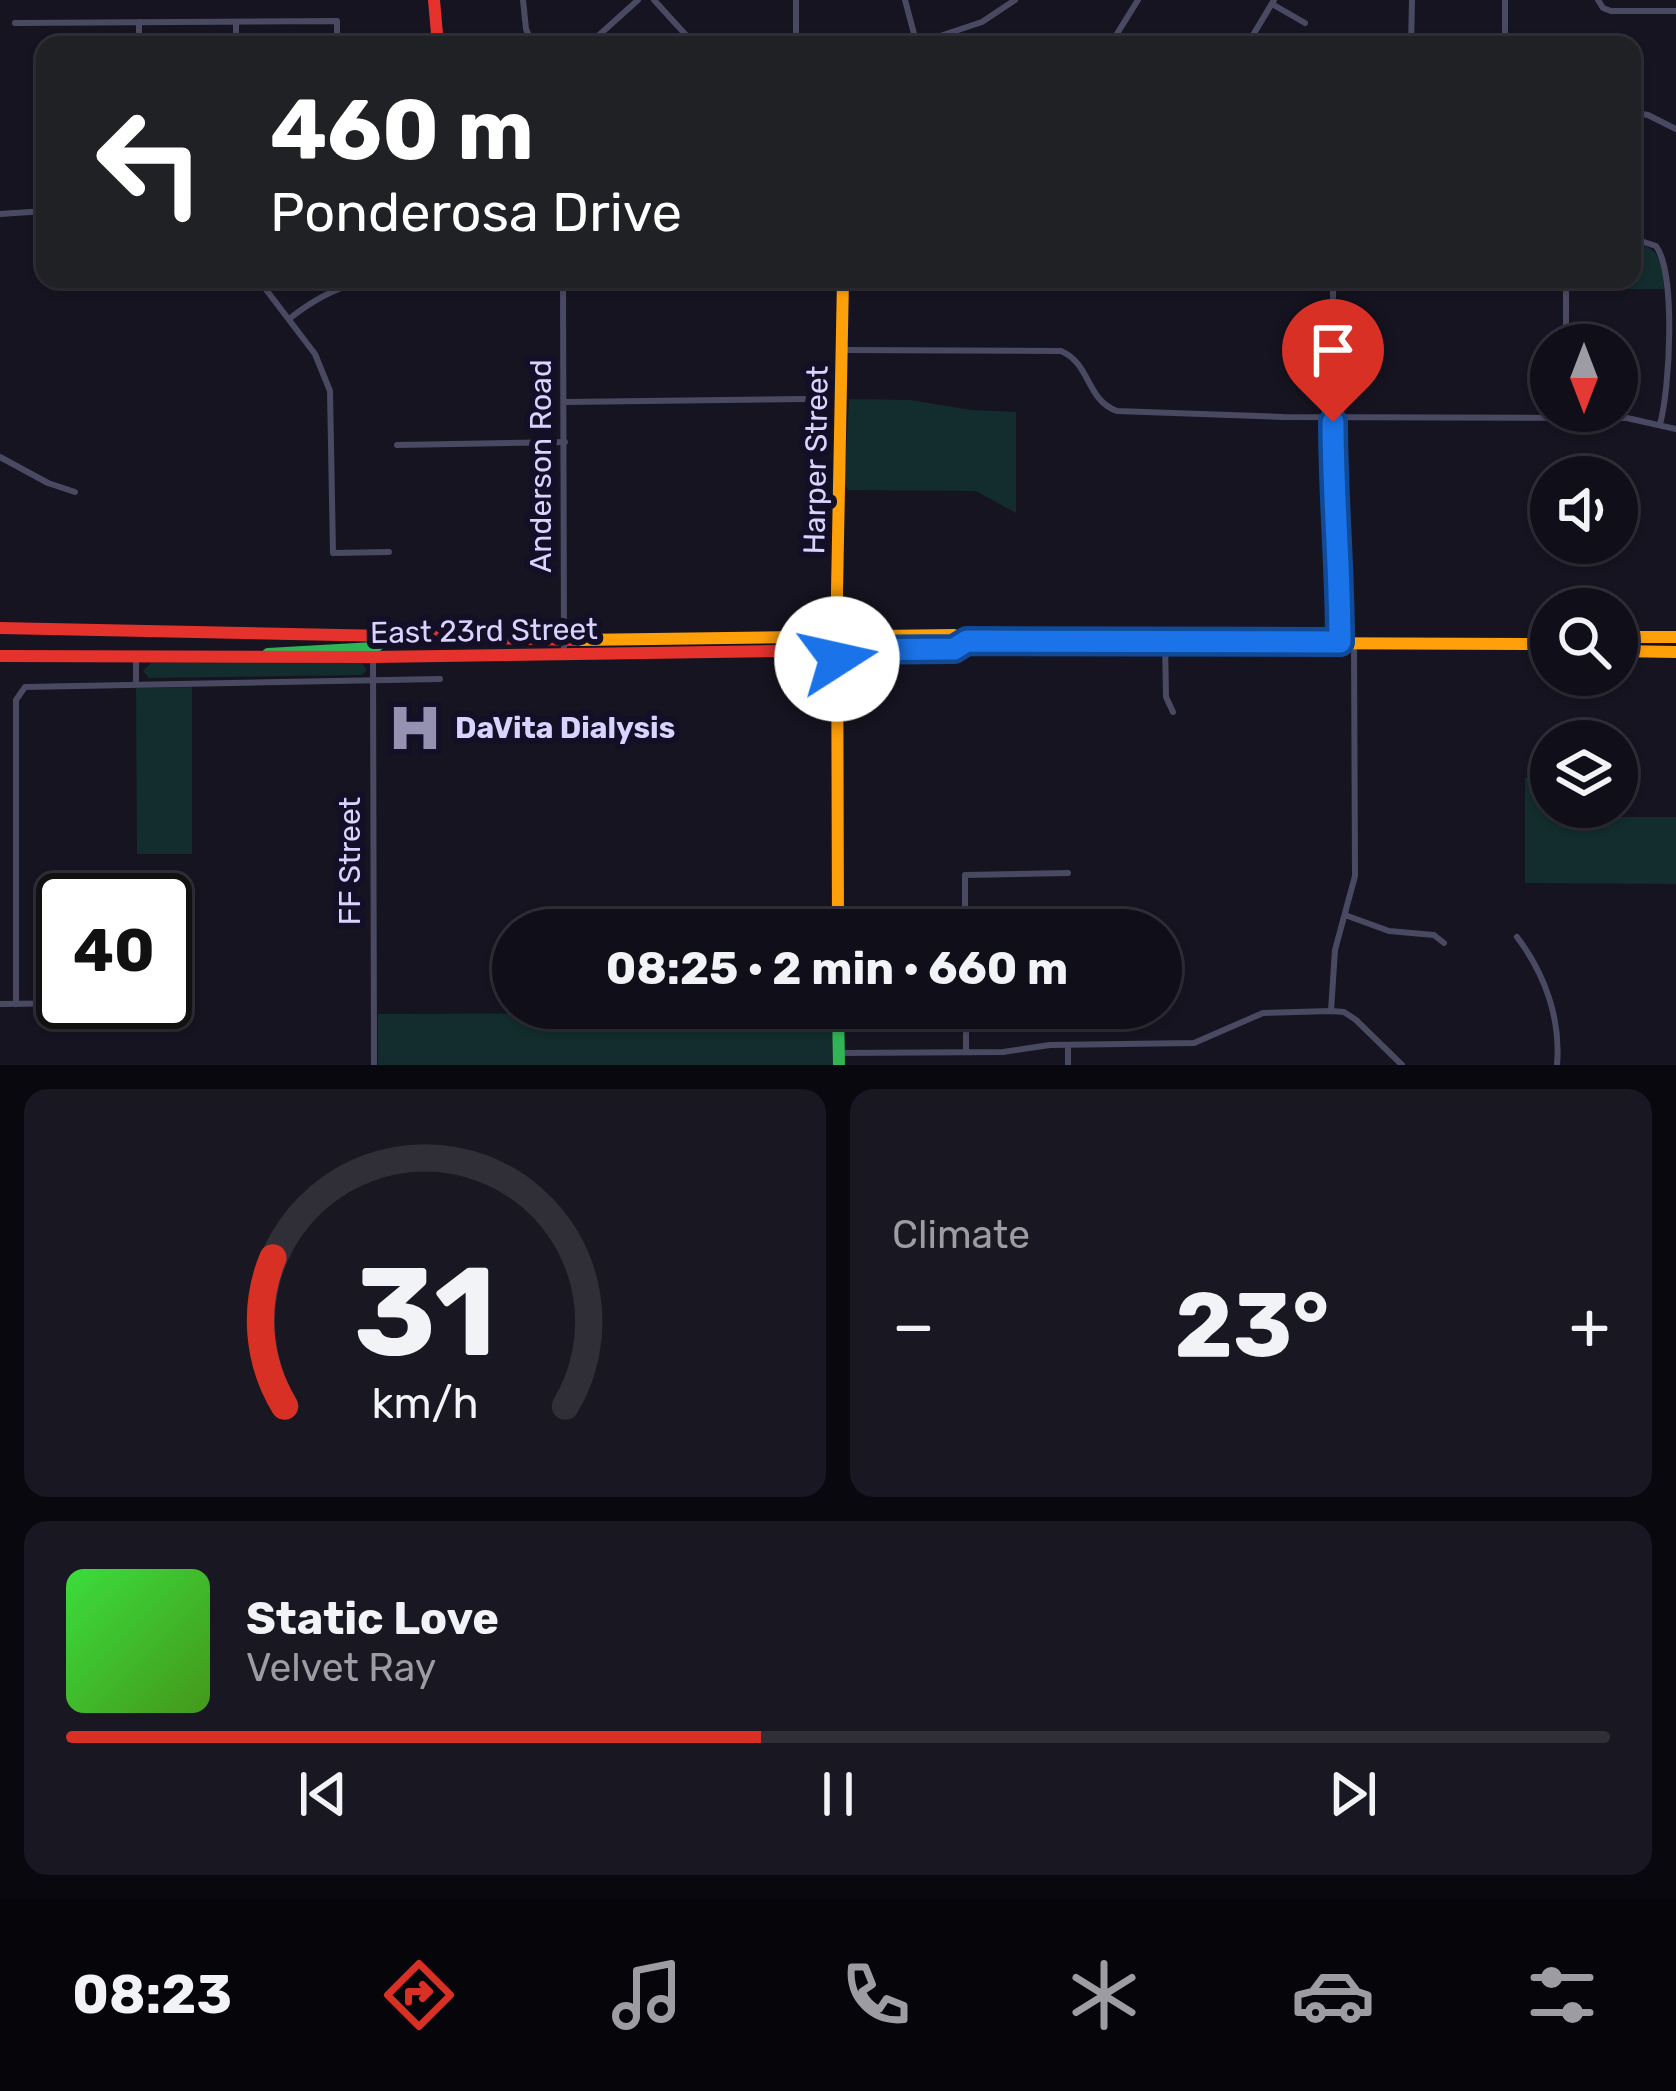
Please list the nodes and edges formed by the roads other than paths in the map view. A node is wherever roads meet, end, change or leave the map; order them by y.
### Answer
1 (434, 0) edge
2 (523, 0) edge
3 (638, 0) edge
4 (655, 0) edge
5 (796, 0) edge
6 (905, 0) edge
7 (1015, 0) edge
8 (1138, 0) edge
9 (1412, 0) edge
10 (1505, 0) edge
11 (1598, 0) edge
12 (1273, 2) edge
13 (1676, 11) edge
14 (139, 22) junction
15 (236, 22) junction
16 (15, 23) dead end
17 (1305, 23) dead end
18 (139, 36) edge
19 (236, 36) edge
20 (338, 36) edge
21 (437, 36) edge
22 (529, 36) edge
23 (598, 36) edge
24 (687, 36) edge
25 (796, 36) edge
26 (915, 36) edge
27 (942, 36) edge
28 (1116, 36) edge
29 (1252, 36) edge
30 (1412, 36) edge
31 (1505, 36) edge
32 (1641, 114) edge
33 (1676, 129) edge
34 (36, 212) edge
35 (0, 214) edge
36 (1641, 241) edge
37 (265, 288) edge
38 (336, 288) edge
39 (563, 288) edge
40 (843, 288) edge
41 (1333, 288) edge
42 (1566, 288) edge
43 (289, 319) junction
44 (1566, 324) edge
45 (843, 350) junction
46 (804, 399) dead end
47 (566, 402) junction
48 (1530, 414) edge
49 (1333, 416) junction
50 (1638, 419) edge
51 (1660, 424) junction
52 (1676, 428) edge
53 (565, 442) junction
54 (397, 445) dead end
55 (0, 457) edge
56 (75, 492) dead end
57 (388, 553) dead end
58 (0, 628) edge
59 (387, 638) junction
60 (1676, 638) edge
61 (1165, 641) junction
62 (1638, 641) edge
63 (1347, 642) junction
64 (837, 643) junction
65 (1530, 644) edge
66 (1638, 645) edge
67 (564, 647) junction
68 (1676, 652) edge
69 (0, 656) edge
70 (373, 657) junction
71 (136, 658) junction
72 (257, 658) junction
73 (440, 679) dead end
74 (373, 680) junction
75 (136, 683) junction
76 (1173, 712) dead end
77 (1068, 874) dead end
78 (838, 909) edge
79 (965, 909) edge
80 (1345, 915) junction
81 (1517, 937) dead end
82 (1444, 943) dead end
83 (0, 1004) edge
84 (16, 1004) junction
85 (36, 1004) edge
86 (1331, 1011) junction
87 (838, 1029) edge
88 (966, 1029) edge
89 (1068, 1045) junction
90 (966, 1052) junction
91 (839, 1059) edge
92 (374, 1065) edge
93 (1068, 1065) edge
94 (1402, 1065) edge
95 (1557, 1065) edge

1 - 21 main road
2 - 22 street
3 - 23 street
4 - 24 street
5 - 25 street
6 - 26 street
7 - 27 street
8 - 28 street
9 - 30 street
10 - 31 street
11 - 13 street
12 - 17 street
12 - 29 street
14 - 15 street
14 - 16 street
14 - 18 street
15 - 19 street
15 - 20 street
32 - 33 street
34 - 35 street
36 - 51 street
37 - 43 street
38 - 43 street
39 - 47 street, Anderson Road
40 - 45 main road, Harper Street
41 - 49 street
42 - 44 street
43 - 57 street
45 - 49 street
45 - 64 main road, Harper Street
46 - 47 street
47 - 53 street, Anderson Road
48 - 49 street
49 - 63 street
50 - 51 street
51 - 52 street
53 - 54 street
53 - 67 street, Anderson Road
55 - 56 street
58 - 59 main road, East 23rd Street
59 - 67 main road, East 23rd Street
59 - 72 main road
60 - 62 main road
61 - 63 main road, East 23rd Street
61 - 64 main road, East 23rd Street
61 - 76 street
63 - 65 main road, East 23rd Street
63 - 80 street
64 - 67 main road, East 23rd Street
64 - 78 main road, Harper Street
66 - 68 main road
67 - 70 main road, East 23rd Street
69 - 71 main road, East 23rd Street
70 - 72 main road, East 23rd Street
70 - 74 street, FF Street
71 - 72 main road, East 23rd Street
71 - 75 street
73 - 74 street
74 - 75 street
74 - 92 street, FF Street
75 - 84 street
77 - 79 street
80 - 82 street
80 - 86 street
81 - 95 street
83 - 84 street
84 - 85 street
86 - 89 street
86 - 94 street
87 - 91 main road
88 - 90 street
89 - 90 street
89 - 93 street
90 - 91 street

